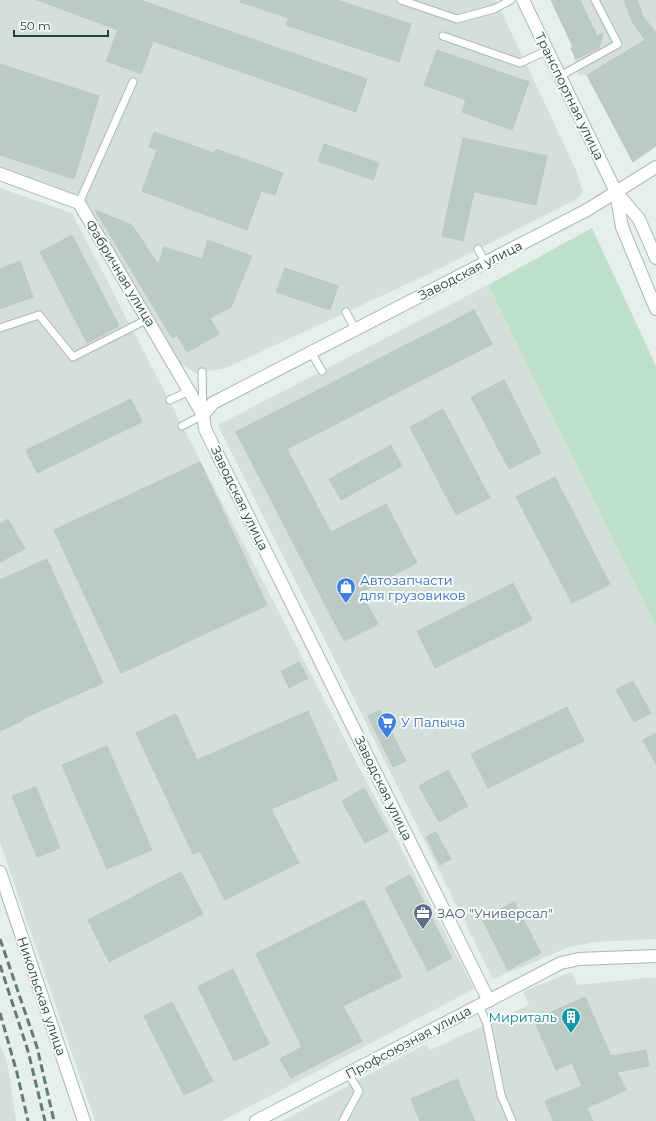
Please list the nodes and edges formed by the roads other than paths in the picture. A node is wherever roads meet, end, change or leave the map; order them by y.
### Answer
1 (401, 0) edge
2 (511, 0) edge
3 (524, 0) edge
4 (595, 0) edge
5 (443, 36) dead end
6 (548, 50) junction
7 (560, 76) junction
8 (133, 82) dead end
9 (656, 167) edge
10 (0, 174) edge
11 (616, 192) junction
12 (82, 203) junction
13 (478, 249) dead end
14 (656, 258) edge
15 (485, 262) junction
16 (656, 309) edge
17 (346, 312) dead end
18 (148, 319) junction
19 (0, 328) edge
20 (355, 329) junction
21 (311, 352) junction
22 (322, 371) dead end
23 (202, 372) dead end
24 (189, 391) junction
25 (170, 400) dead end
26 (204, 415) junction
27 (182, 426) dead end
28 (0, 872) edge
29 (656, 956) edge
30 (484, 1003) junction
31 (348, 1074) junction
32 (84, 1121) edge
33 (256, 1121) edge
34 (343, 1121) edge
35 (512, 1121) edge

1 - 2 lane
3 - 6 street, Транспортная улица
4 - 7 lane
5 - 6 lane
6 - 7 street, Транспортная улица
7 - 11 street, Транспортная улица
8 - 12 lane
9 - 11 street, Заводская улица
10 - 12 street
11 - 14 street, Транспортная улица
11 - 15 street, Заводская улица
11 - 16 street, Транспортная улица
12 - 18 street, Фабричная улица
13 - 15 lane
15 - 20 street, Заводская улица
17 - 20 lane
18 - 19 lane
18 - 24 street, Фабричная улица
20 - 21 street, Заводская улица
21 - 22 lane
21 - 26 street, Заводская улица
23 - 26 lane
24 - 25 lane
24 - 26 street, Фабричная улица
26 - 27 lane
26 - 30 street, Заводская улица
28 - 32 street, Никольская улица
29 - 30 street, Профсоюзная улица
30 - 31 street, Профсоюзная улица
30 - 35 lane
31 - 33 street, Профсоюзная улица
31 - 34 lane

